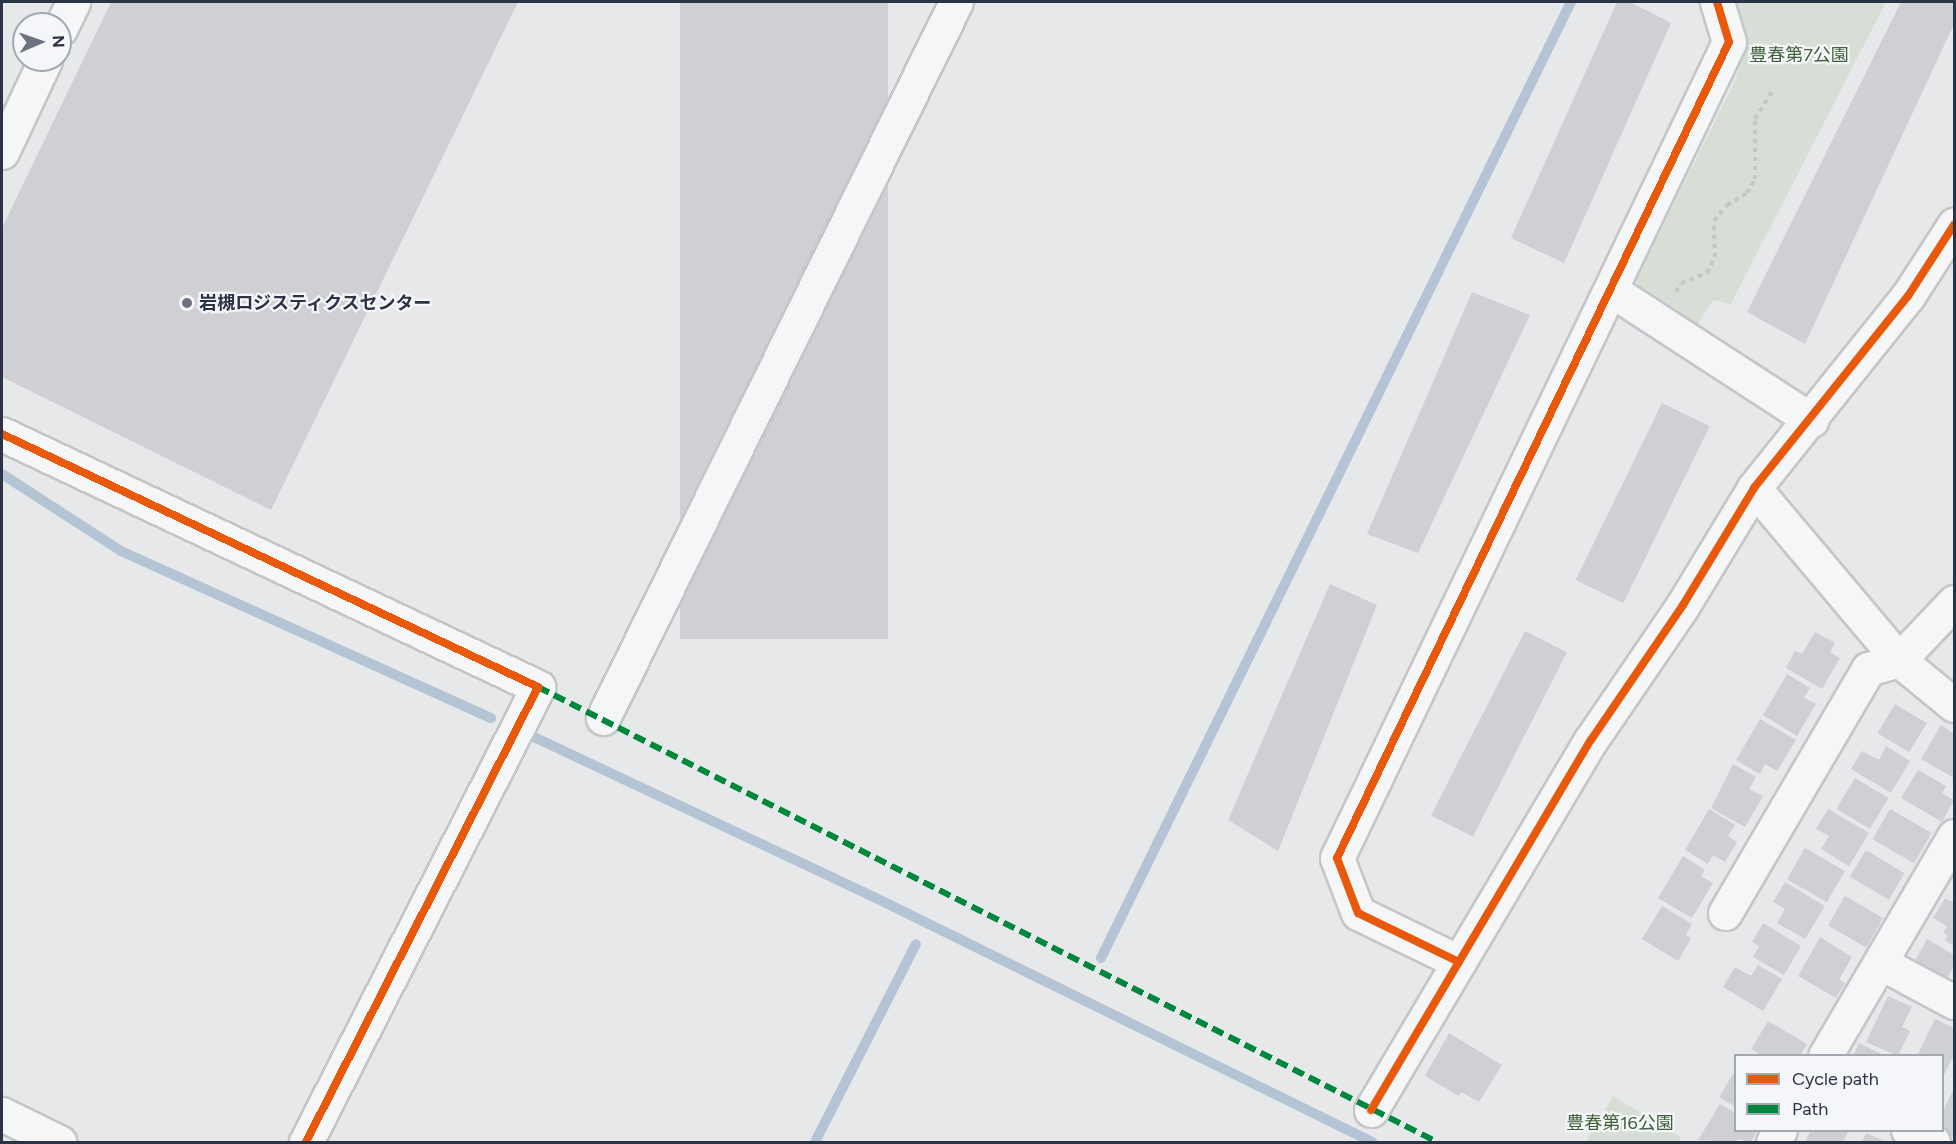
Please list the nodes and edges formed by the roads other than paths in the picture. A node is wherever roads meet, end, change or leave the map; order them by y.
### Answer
1 (956, 2) edge
2 (1717, 2) edge
3 (39, 72) edge
4 (2, 152) edge
5 (1954, 225) edge
6 (1611, 290) junction
7 (1811, 420) junction
8 (2, 434) edge
9 (1754, 488) junction
10 (1954, 602) edge
11 (1899, 660) junction
12 (1954, 705) edge
13 (603, 718) dead end
14 (1954, 836) edge
15 (1725, 913) dead end
16 (1459, 962) junction
17 (1881, 963) junction
18 (1954, 1002) edge
19 (1826, 1054) edge
20 (1371, 1110) dead end
21 (2, 1114) edge
22 (1910, 1132) edge
23 (59, 1143) edge
24 (306, 1143) edge
25 (1933, 1143) edge

1 - 13 street
2 - 6 street
3 - 4 street
5 - 7 street
6 - 7 street
6 - 16 street
7 - 9 street
8 - 24 street
9 - 11 street
9 - 16 street
10 - 11 street
11 - 12 street
11 - 15 street
14 - 17 street
16 - 20 street
17 - 18 street
17 - 19 street
21 - 23 street
22 - 25 street

